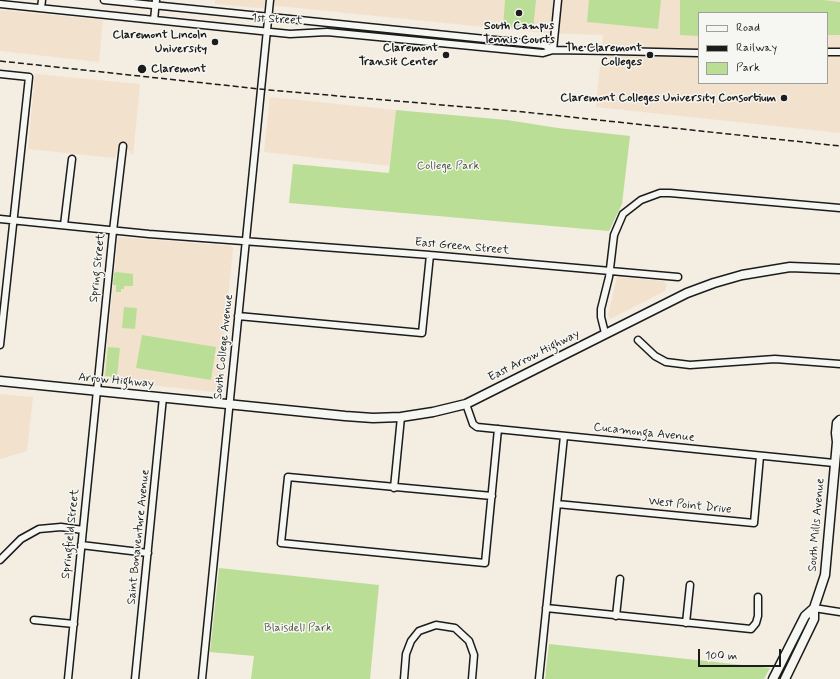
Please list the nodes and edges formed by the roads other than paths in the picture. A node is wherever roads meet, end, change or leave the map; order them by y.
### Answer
1 (42, 0) edge
2 (104, 0) edge
3 (270, 0) edge
4 (558, 0) edge
5 (156, 3) edge
6 (0, 4) edge
7 (41, 8) junction
8 (268, 17) junction
9 (154, 20) junction
10 (267, 32) junction
11 (553, 50) junction
12 (828, 52) edge
13 (840, 52) edge
14 (698, 53) edge
15 (0, 74) edge
16 (123, 146) dead end
17 (72, 159) dead end
18 (840, 208) edge
19 (0, 219) edge
20 (13, 220) junction
21 (64, 225) junction
22 (113, 231) junction
23 (245, 240) junction
24 (430, 255) junction
25 (840, 269) edge
26 (610, 270) junction
27 (678, 277) dead end
28 (238, 316) junction
29 (605, 333) junction
30 (638, 340) dead end
31 (0, 345) edge
32 (840, 364) edge
33 (0, 381) edge
34 (96, 391) junction
35 (163, 397) junction
36 (229, 404) junction
37 (466, 404) junction
38 (401, 417) junction
39 (840, 420) edge
40 (498, 429) junction
41 (564, 436) junction
42 (838, 441) edge
43 (760, 456) junction
44 (834, 463) junction
45 (394, 488) junction
46 (492, 496) junction
47 (557, 504) junction
48 (83, 530) junction
49 (81, 545) junction
50 (148, 553) junction
51 (0, 560) edge
52 (620, 579) dead end
53 (690, 585) dead end
54 (758, 597) dead end
55 (546, 608) junction
56 (814, 608) junction
57 (840, 612) edge
58 (616, 616) junction
59 (34, 620) dead end
60 (686, 623) junction
61 (74, 624) junction
62 (68, 679) edge
63 (135, 679) edge
64 (202, 679) edge
65 (404, 679) edge
66 (472, 679) edge
67 (539, 679) edge
68 (773, 679) edge
69 (785, 679) edge

1 - 7 street
2 - 5 street, 1st Street
3 - 8 street, South College Avenue
4 - 11 street
5 - 8 street, 1st Street
5 - 9 street
6 - 7 street, 1st Street
7 - 9 street, 1st Street
8 - 10 street, South College Avenue
8 - 11 street, 1st Street
9 - 10 street, 1st Street
10 - 11 street, 1st Street
10 - 23 street, South College Avenue
11 - 14 street, 1st Street
12 - 13 street
15 - 20 street
16 - 22 street, Spring Street
17 - 21 street
18 - 26 street
19 - 20 street, East Green Street
20 - 21 street, East Green Street
20 - 31 street
21 - 22 street, East Green Street
22 - 23 street, East Green Street
22 - 34 street, Spring Street
23 - 24 street, East Green Street
23 - 28 street, South College Avenue
24 - 26 street, East Green Street
24 - 28 street
25 - 29 main road, East Arrow Highway
26 - 27 street, East Green Street
26 - 29 street
28 - 36 street, South College Avenue
29 - 37 main road, East Arrow Highway
30 - 32 street
33 - 34 main road, Arrow Highway
34 - 35 main road, Arrow Highway
34 - 48 street, Springfield Street
35 - 36 main road, Arrow Highway
35 - 50 street, Saint Bonaventure Avenue
36 - 38 main road, East Arrow Highway
36 - 64 street, South College Avenue
37 - 38 main road, East Arrow Highway
37 - 40 street, Cucamonga Avenue
38 - 45 street
39 - 42 main road, South Mills Avenue
40 - 41 street, Cucamonga Avenue
40 - 46 street
41 - 43 street, Cucamonga Avenue
41 - 47 street
42 - 44 main road, South Mills Avenue
43 - 44 street, Cucamonga Avenue
43 - 47 street, West Point Drive
44 - 56 main road, South Mills Avenue
45 - 46 street
45 - 46 street
47 - 55 street
48 - 49 street, Springfield Street
48 - 51 street
49 - 50 street
49 - 61 street, Springfield Street
50 - 63 street, Saint Bonaventure Avenue
52 - 58 street
53 - 60 street
54 - 60 street
55 - 58 street
55 - 67 street
56 - 57 street
56 - 68 main road
56 - 69 main road
58 - 60 street
59 - 61 street
61 - 62 street, Springfield Street
65 - 66 street

